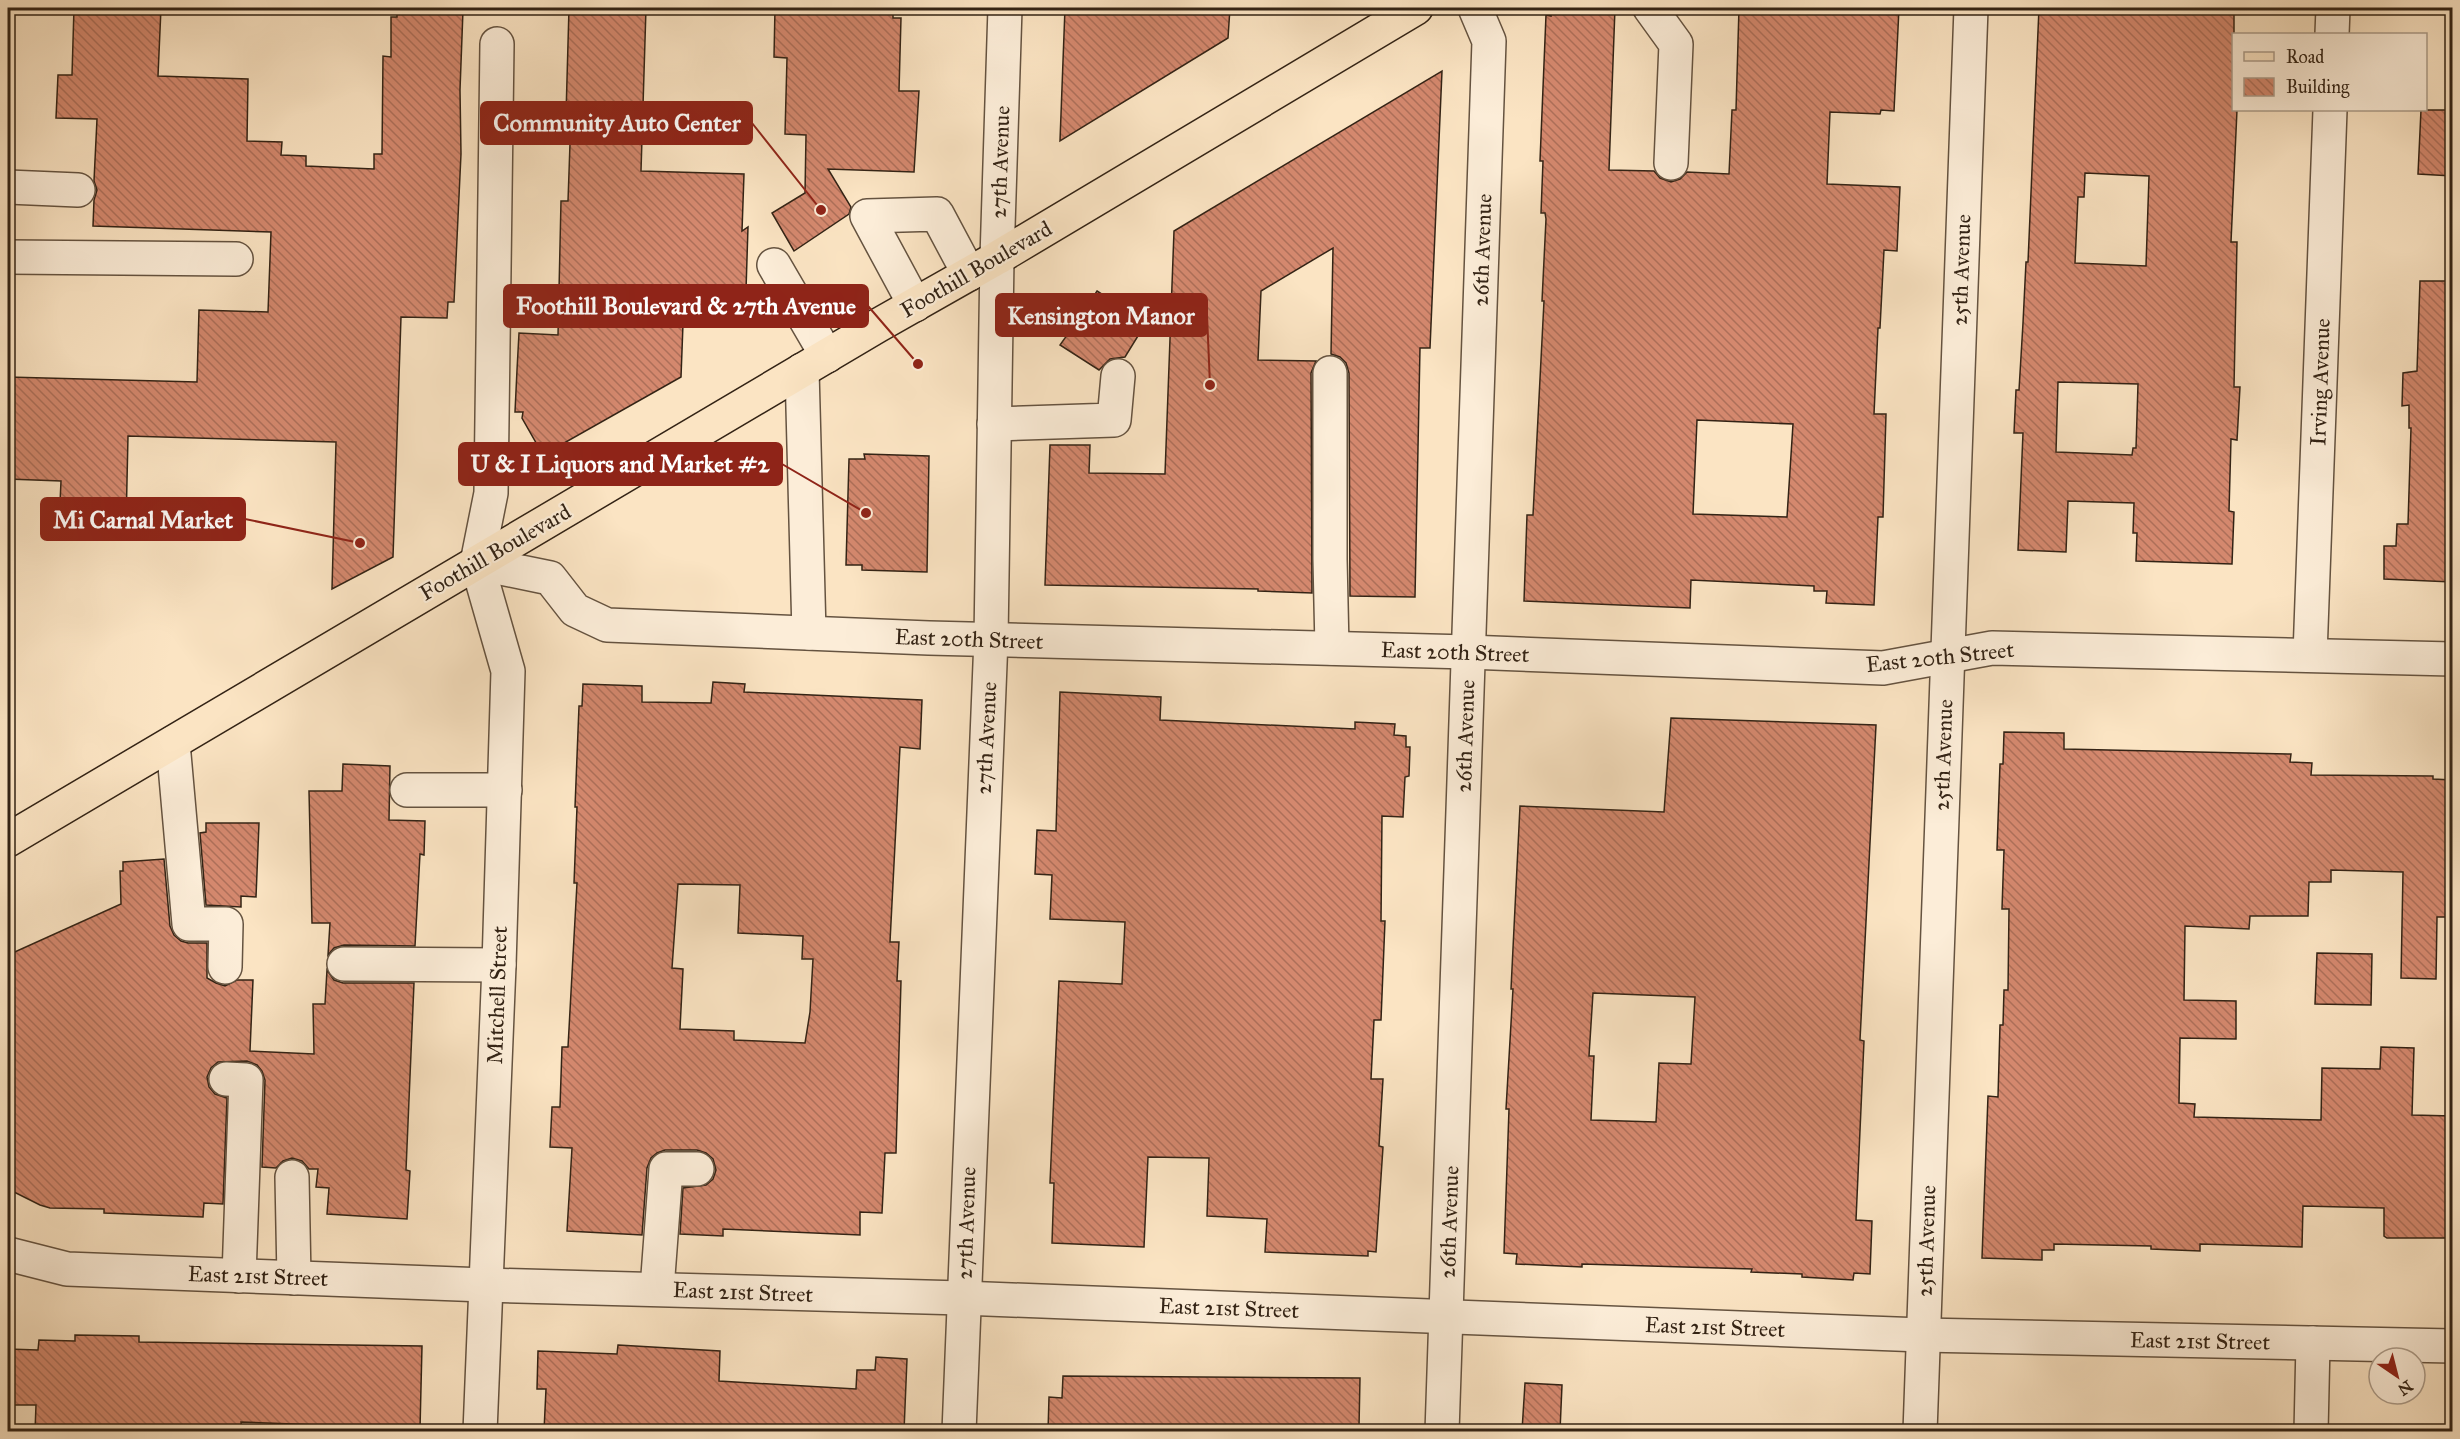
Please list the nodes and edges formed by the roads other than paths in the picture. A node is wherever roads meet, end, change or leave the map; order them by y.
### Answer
1 (1005, 8) edge
2 (1416, 8) edge
3 (1475, 8) edge
4 (1650, 8) edge
5 (1971, 8) edge
6 (2333, 8) edge
7 (2332, 33) edge
8 (497, 44) dead end
9 (2330, 111) edge
10 (1671, 163) dead end
11 (8, 187) edge
12 (78, 190) dead end
13 (8, 258) edge
14 (997, 258) junction
15 (236, 259) dead end
16 (774, 265) dead end
17 (969, 274) junction
18 (915, 304) junction
19 (815, 363) junction
20 (1330, 373) dead end
21 (1118, 376) dead end
22 (994, 424) junction
23 (477, 563) junction
24 (809, 633) junction
25 (991, 639) junction
26 (1332, 648) junction
27 (1468, 652) junction
28 (1947, 655) junction
29 (2310, 655) junction
30 (2452, 659) edge
31 (173, 743) junction
32 (407, 790) dead end
33 (505, 790) junction
34 (8, 840) edge
35 (344, 964) dead end
36 (499, 965) junction
37 (225, 967) dead end
38 (226, 1079) dead end
39 (697, 1169) dead end
40 (292, 1177) dead end
41 (8, 1254) edge
42 (239, 1276) junction
43 (294, 1278) junction
44 (485, 1285) junction
45 (657, 1289) junction
46 (962, 1298) junction
47 (1445, 1316) junction
48 (1923, 1335) junction
49 (2313, 1343) junction
50 (2452, 1346) edge
51 (480, 1431) edge
52 (958, 1431) edge
53 (1442, 1431) edge
54 (1920, 1431) edge
55 (2311, 1431) edge

1 - 14 street, 27th Avenue
2 - 14 main road, Foothill Boulevard
3 - 27 street, 26th Avenue
4 - 10 street
5 - 28 street, 25th Avenue
6 - 7 street
8 - 23 street
9 - 29 street, Irving Avenue
11 - 12 street
13 - 15 street
14 - 17 main road, Foothill Boulevard
14 - 22 street, 27th Avenue
16 - 19 street
17 - 18 main road, Foothill Boulevard
17 - 18 street
18 - 19 main road, Foothill Boulevard
19 - 23 main road, Foothill Boulevard
19 - 24 street
20 - 26 street
21 - 22 street
22 - 25 street, 27th Avenue
23 - 24 street, East 20th Street
23 - 31 main road, Foothill Boulevard
23 - 33 street, Mitchell Street
24 - 25 street, East 20th Street
25 - 26 street, East 20th Street
25 - 46 street, 27th Avenue
26 - 27 street, East 20th Street
27 - 28 street, East 20th Street
27 - 47 street, 26th Avenue
28 - 29 street, East 20th Street
28 - 48 street, 25th Avenue
29 - 30 street, East 20th Street
31 - 34 main road, Foothill Boulevard
31 - 37 street
32 - 33 street
33 - 36 street, Mitchell Street
35 - 36 street
36 - 44 street, Mitchell Street
38 - 42 street
39 - 45 street
40 - 43 street
41 - 42 street, East 21st Street
42 - 43 street, East 21st Street
43 - 44 street, East 21st Street
44 - 45 street, East 21st Street
44 - 51 street, Mitchell Street
45 - 46 street, East 21st Street
46 - 47 street, East 21st Street
46 - 52 street, 27th Avenue
47 - 48 street, East 21st Street
47 - 53 street, 26th Avenue
48 - 49 street, East 21st Street
48 - 54 street, 25th Avenue
49 - 50 street, East 21st Street
49 - 55 street

